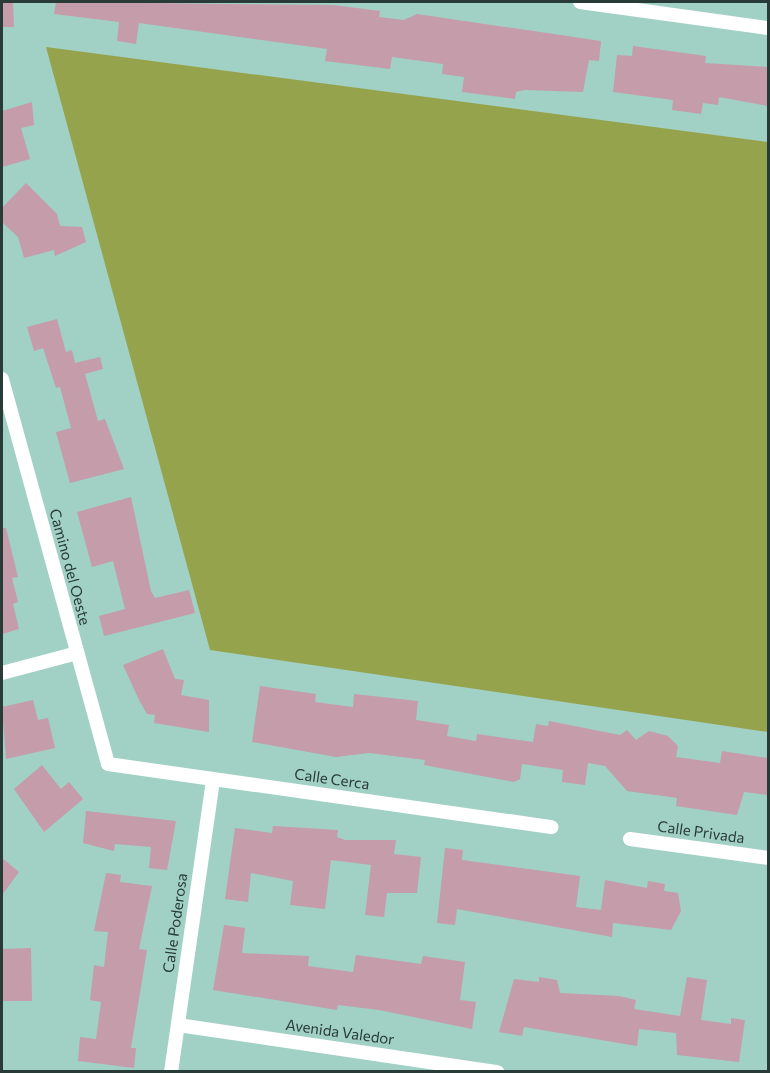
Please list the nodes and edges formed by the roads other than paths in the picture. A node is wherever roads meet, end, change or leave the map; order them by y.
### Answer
1 (579, 2) edge
2 (768, 28) edge
3 (2, 379) edge
4 (77, 652) junction
5 (2, 673) edge
6 (108, 764) joint
7 (213, 779) junction
8 (552, 827) dead end
9 (630, 839) dead end
10 (768, 858) edge
11 (178, 1026) junction
12 (171, 1071) edge
13 (498, 1071) edge

1 - 2 street
3 - 4 street, Camino del Oeste
4 - 5 street
4 - 6 street, Camino del Oeste
6 - 7 street, Calle Cerca
7 - 8 street, Calle Cerca
7 - 11 street, Calle Poderosa
9 - 10 street, Calle Privada
11 - 12 street, Calle Poderosa
11 - 13 street, Avenida Valedor

